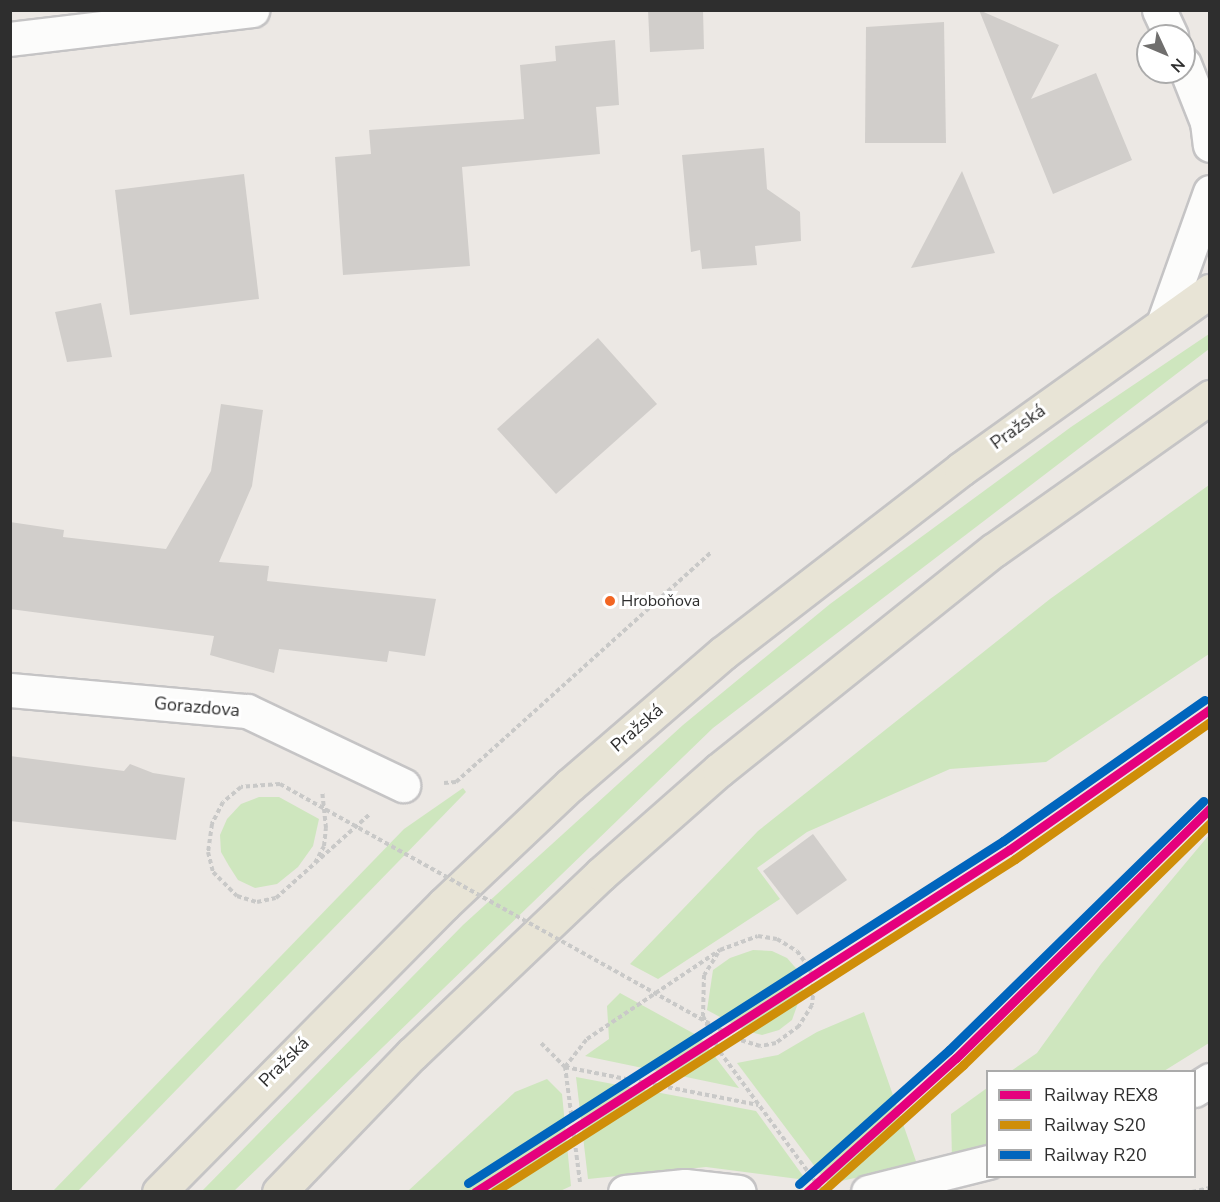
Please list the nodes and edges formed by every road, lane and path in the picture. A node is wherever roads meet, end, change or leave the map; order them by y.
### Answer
1 (252, 10) edge
2 (1159, 10) edge
3 (1165, 24) edge
4 (10, 39) edge
5 (1192, 84) edge
6 (1209, 145) edge
7 (1209, 192) edge
8 (1209, 291) edge
9 (1164, 321) junction
10 (1202, 402) edge
11 (711, 552) dead end
12 (10, 690) edge
13 (456, 782) dead end
14 (402, 785) joint
15 (321, 786) dead end
16 (314, 867) junction
17 (720, 950) junction
18 (541, 1044) dead end
19 (565, 1066) junction
20 (1209, 1080) edge
21 (1196, 1089) edge
22 (759, 1106) junction
23 (986, 1162) edge
24 (580, 1182) dead end
25 (1209, 1188) edge
26 (159, 1191) edge
27 (279, 1191) edge
28 (625, 1191) edge
29 (739, 1191) edge
30 (823, 1191) edge
31 (868, 1191) edge
32 (1192, 1191) edge

1 - 4 street
2 - 3 street
5 - 6 street
7 - 9 street
8 - 9 main road, Pražská
9 - 26 main road, Pražská
10 - 27 main road
11 - 13 path
12 - 14 street, Gorazdova
14 - 16 path
15 - 16 path
16 - 17 path, bridge
17 - 19 path
17 - 22 path
18 - 19 path
19 - 22 path
19 - 24 path
20 - 21 street
22 - 30 path
23 - 31 street
25 - 32 path
28 - 29 street

